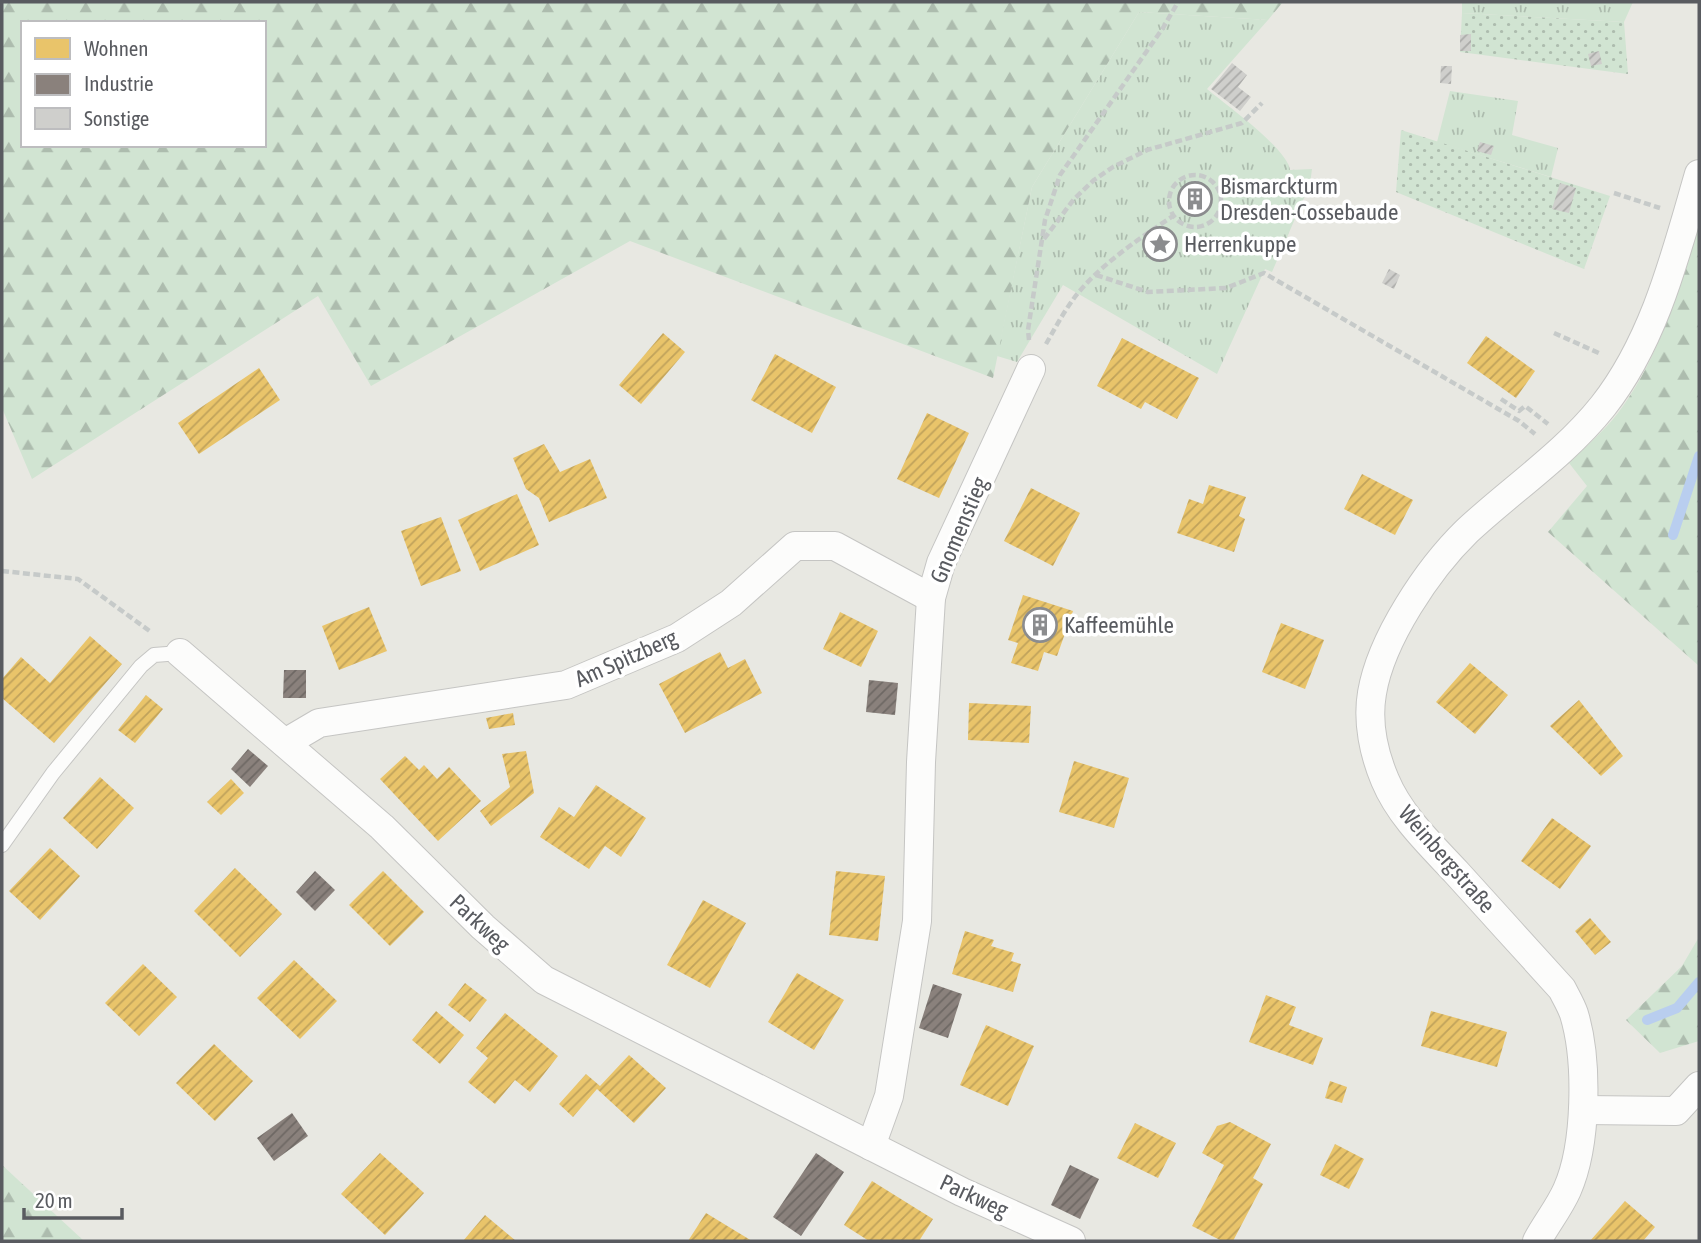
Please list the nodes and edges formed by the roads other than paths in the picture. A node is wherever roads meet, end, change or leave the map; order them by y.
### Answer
1 (1699, 174) edge
2 (1031, 369) road end
3 (932, 598) junction
4 (180, 653) joint
5 (285, 743) junction
6 (2, 845) edge
7 (1699, 1086) edge
8 (1584, 1110) junction
9 (871, 1146) junction
10 (1071, 1241) edge
11 (1536, 1241) edge

1 - 8 street, Weinbergstraße
2 - 3 street, Gnomenstieg
3 - 5 street, Am Spitzberg
3 - 9 street, Gnomenstieg
4 - 5 street, Parkweg
4 - 6 lane
5 - 9 street, Parkweg
7 - 8 street
8 - 11 street, Weinbergstraße
9 - 10 street, Parkweg

